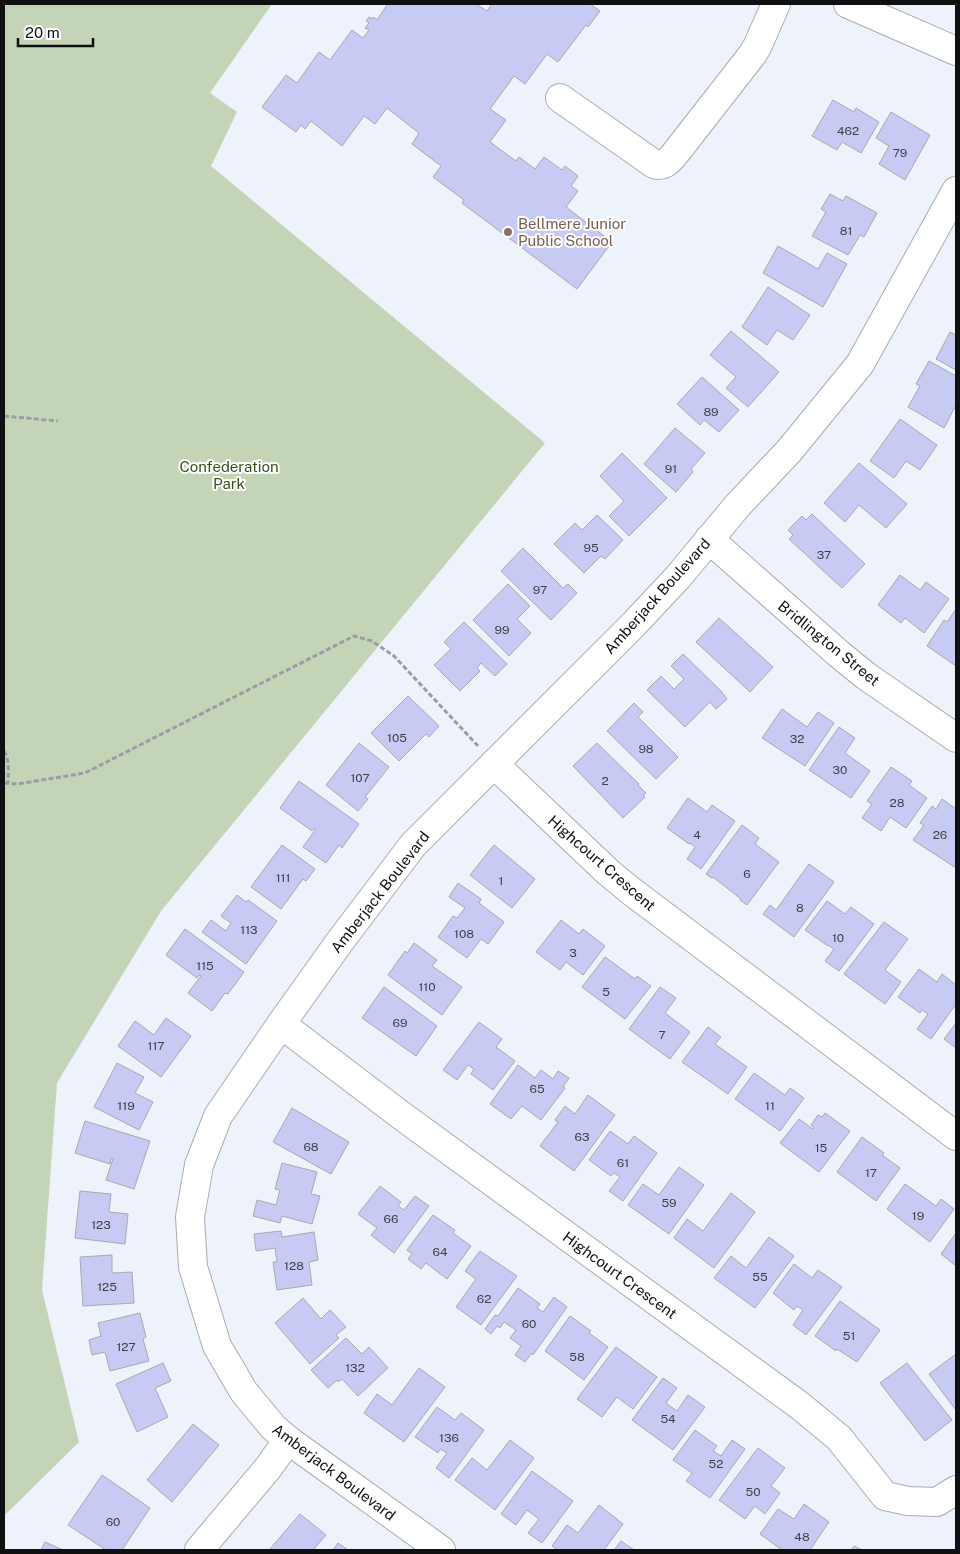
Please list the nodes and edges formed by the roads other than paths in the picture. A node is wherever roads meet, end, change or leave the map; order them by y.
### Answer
1 (776, 4) edge
2 (848, 4) edge
3 (956, 51) edge
4 (560, 98) dead end
5 (956, 191) edge
6 (709, 539) junction
7 (956, 738) edge
8 (494, 764) junction
9 (281, 1024) junction
10 (956, 1136) edge
11 (288, 1440) junction
12 (956, 1490) edge
13 (199, 1550) edge
14 (441, 1550) edge

1 - 4 street
2 - 3 street
5 - 6 street, Amberjack Boulevard
6 - 7 street, Bridlington Street
6 - 8 street, Amberjack Boulevard
8 - 9 street, Amberjack Boulevard
8 - 10 street, Highcourt Crescent
9 - 11 street, Amberjack Boulevard
9 - 12 street, Highcourt Crescent
11 - 13 street
11 - 14 street, Amberjack Boulevard

